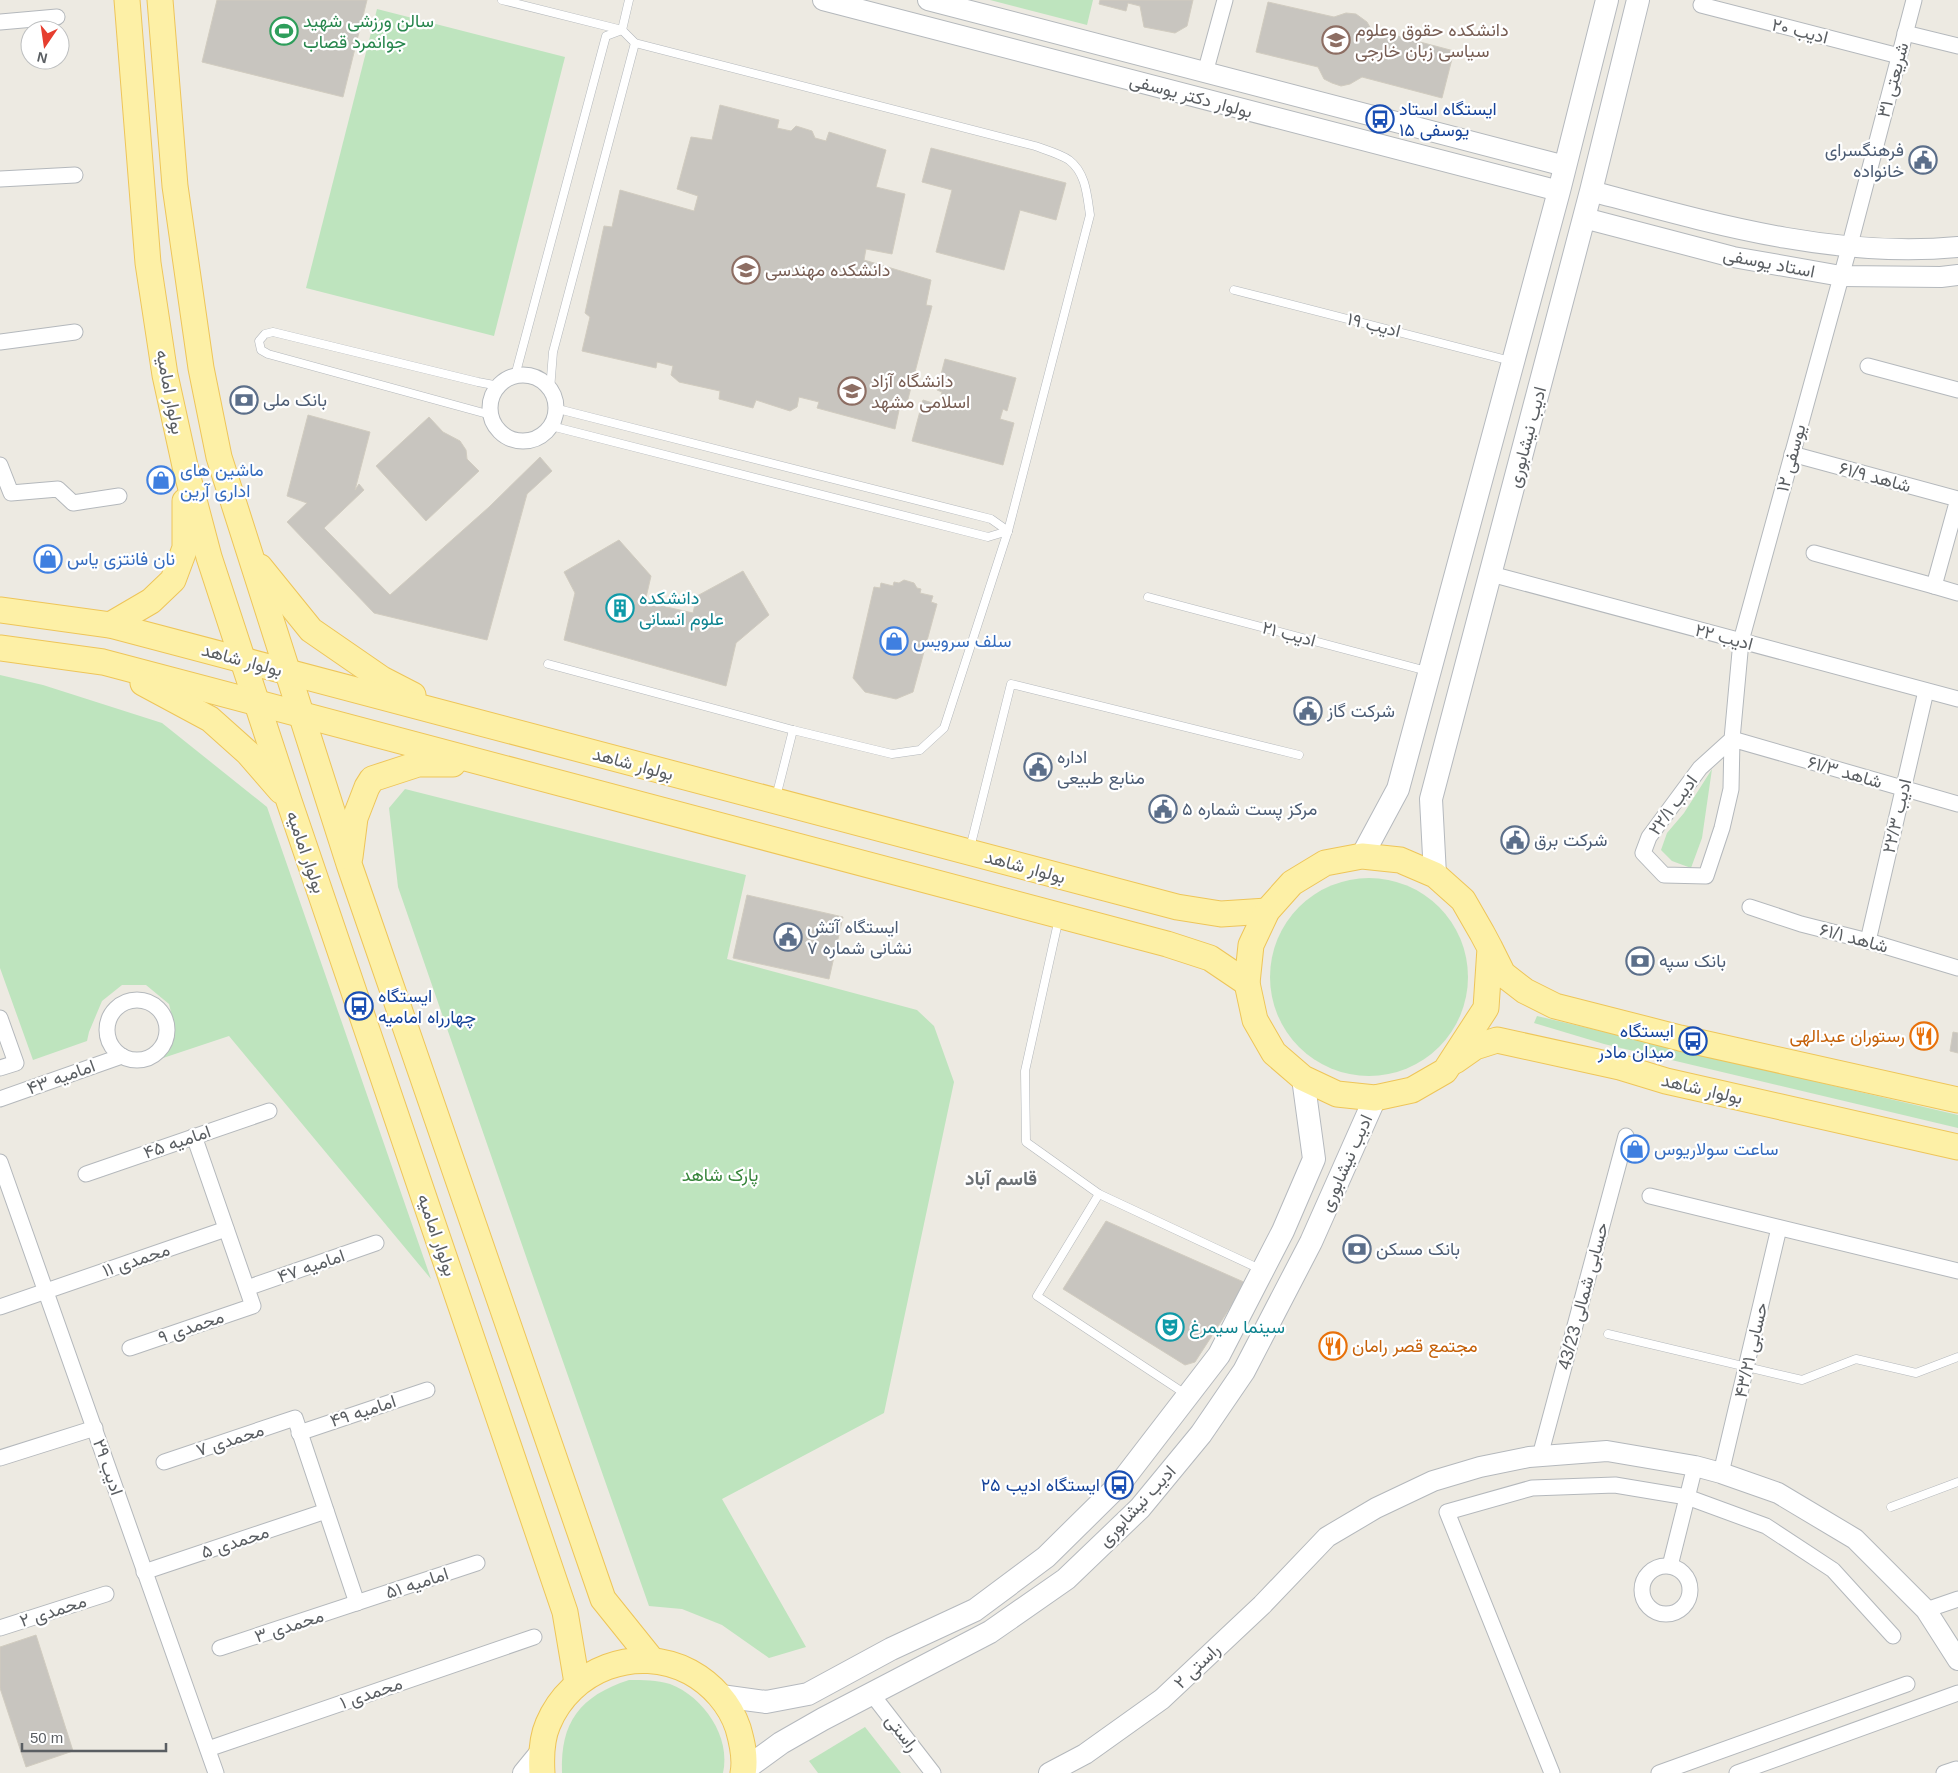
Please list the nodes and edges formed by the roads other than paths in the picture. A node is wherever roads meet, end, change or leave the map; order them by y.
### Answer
1 (127, 0) edge
2 (160, 0) edge
3 (502, 0) edge
4 (629, 0) edge
5 (823, 0) edge
6 (928, 0) edge
7 (1225, 0) edge
8 (1607, 0) edge
9 (1638, 0) edge
10 (1914, 0) edge
11 (1701, 5) dead end
12 (57, 17) dead end
13 (0, 22) edge
14 (622, 30) junction
15 (1905, 33) junction
16 (635, 42) junction
17 (1958, 46) edge
18 (1899, 56) junction
19 (1205, 73) junction
20 (1565, 166) junction
21 (75, 175) dead end
22 (0, 179) edge
23 (1559, 191) junction
24 (1591, 191) junction
25 (1584, 218) junction
26 (1958, 247) edge
27 (1849, 248) junction
28 (1958, 275) edge
29 (1841, 276) junction
30 (1234, 290) dead end
31 (75, 332) dead end
32 (0, 342) edge
33 (1513, 361) junction
34 (1868, 366) dead end
35 (515, 376) junction
36 (499, 386) junction
37 (550, 390) junction
38 (1958, 390) edge
39 (556, 406) junction
40 (491, 415) junction
41 (540, 436) junction
42 (1792, 454) junction
43 (0, 465) edge
44 (185, 466) junction
45 (118, 496) dead end
46 (1958, 499) edge
47 (1008, 531) junction
48 (247, 550) junction
49 (1814, 553) dead end
50 (1491, 574) junction
51 (1934, 586) junction
52 (1958, 593) edge
53 (1148, 597) dead end
54 (0, 610) edge
55 (110, 625) junction
56 (1741, 641) junction
57 (0, 648) edge
58 (243, 661) junction
59 (103, 662) junction
60 (548, 664) dead end
61 (287, 672) junction
62 (1429, 672) junction
63 (1926, 691) junction
64 (1958, 699) edge
65 (257, 704) junction
66 (301, 715) junction
67 (458, 717) junction
68 (793, 730) junction
69 (1732, 739) junction
70 (1298, 755) dead end
71 (484, 763) junction
72 (1903, 788) junction
73 (289, 801) junction
74 (775, 801) junction
75 (1958, 804) edge
76 (969, 852) junction
77 (1362, 856) junction
78 (349, 864) junction
79 (1435, 875) junction
80 (1750, 907) dead end
81 (1266, 911) junction
82 (1060, 915) junction
83 (1868, 941) junction
84 (1490, 948) junction
85 (1958, 968) edge
86 (1247, 983) junction
87 (0, 1018) edge
88 (122, 1056) junction
89 (1451, 1064) junction
90 (0, 1068) edge
91 (1302, 1078) junction
92 (1375, 1098) junction
93 (0, 1099) edge
94 (1958, 1100) edge
95 (269, 1111) dead end
96 (194, 1136) junction
97 (1626, 1136) dead end
98 (1958, 1147) edge
99 (0, 1162) edge
100 (86, 1174) dead end
101 (1099, 1194) junction
102 (1650, 1196) dead end
103 (1780, 1228) junction
104 (226, 1229) junction
105 (376, 1243) dead end
106 (1264, 1271) junction
107 (1958, 1271) edge
108 (247, 1288) junction
109 (45, 1291) junction
110 (0, 1307) edge
111 (1608, 1334) dead end
112 (130, 1348) dead end
113 (1958, 1357) edge
114 (1747, 1367) junction
115 (428, 1390) dead end
116 (1188, 1395) junction
117 (297, 1426) junction
118 (95, 1428) junction
119 (1540, 1456) junction
120 (0, 1458) edge
121 (164, 1462) dead end
122 (1695, 1466) junction
123 (1721, 1473) junction
124 (1958, 1482) edge
125 (1687, 1497) junction
126 (1891, 1507) dead end
127 (326, 1512) junction
128 (477, 1563) dead end
129 (1670, 1566) dead end
130 (144, 1572) junction
131 (106, 1594) dead end
132 (1958, 1599) edge
133 (357, 1603) junction
134 (1926, 1610) junction
135 (0, 1628) edge
136 (1894, 1636) dead end
137 (534, 1637) dead end
138 (220, 1648) dead end
139 (652, 1660) junction
140 (1958, 1660) edge
141 (578, 1682) junction
142 (1907, 1684) dead end
143 (872, 1693) junction
144 (1958, 1693) edge
145 (721, 1696) junction
146 (208, 1749) junction
147 (541, 1762) edge
148 (744, 1771) edge
149 (216, 1773) edge
150 (523, 1773) edge
151 (933, 1773) edge
152 (1049, 1773) edge
153 (1552, 1773) edge
154 (1659, 1773) edge
155 (1737, 1773) edge

1 - 44 main road, بولوار امامیه
2 - 48 main road, بولوار امامیه
3 - 14 lane
4 - 14 lane
5 - 23 street, بولوار دکتر یوسفی
6 - 19 street, بولوار دکتر یوسفی
7 - 19 street
8 - 20 main road, ادیب نیشابوری
9 - 24 main road, ادیب نیشابوری
10 - 15 street, شریعتی ۳۱
11 - 18 street, ادیب ۲۰
12 - 13 street
14 - 16 lane
14 - 35 lane
15 - 17 street
15 - 18 street, شریعتی ۳۱
16 - 37 lane
16 - 47 lane
18 - 27 street, شریعتی ۳۱
19 - 20 street, بولوار دکتر یوسفی
20 - 23 main road, ادیب نیشابوری
21 - 22 street
23 - 33 main road, ادیب نیشابوری
24 - 25 main road, ادیب نیشابوری
24 - 27 street, استاد یوسفی
25 - 29 street, استاد یوسفی
25 - 50 main road, ادیب نیشابوری
26 - 27 street, استاد یوسفی
27 - 29 street, شریعتی ۳۱
28 - 29 street, استاد یوسفی
29 - 42 street, یوسفی ۱۲
30 - 33 lane, ادیب ۱۹
31 - 32 street
33 - 62 main road, ادیب نیشابوری
34 - 38 street
35 - 36 street
35 - 37 street
36 - 40 street
36 - 40 lane
37 - 39 street
39 - 41 street
39 - 47 lane
40 - 41 street
41 - 47 lane
42 - 46 street, شاهد ۶۱/۹
42 - 56 street, یوسفی ۱۲
43 - 45 street
44 - 55 main road
44 - 58 main road, بولوار امامیه
46 - 51 street
47 - 68 lane
48 - 61 main road, بولوار امامیه
48 - 67 main road
49 - 51 street
50 - 56 street, ادیب ۲۲
50 - 79 main road, ادیب نیشابوری
51 - 52 street
53 - 62 lane, ادیب ۲۱
54 - 55 main road, بولوار شاهد
55 - 58 main road, بولوار شاهد
56 - 63 street, ادیب ۲۲
56 - 69 street, ادیب ۲۲/۱
57 - 59 main road
58 - 61 main road, بولوار شاهد
58 - 65 main road, بولوار امامیه
59 - 65 main road
59 - 73 main road
60 - 68 lane
61 - 66 main road, بولوار امامیه
61 - 67 main road, بولوار شاهد
62 - 77 main road, ادیب نیشابوری
63 - 64 street, ادیب ۲۲
63 - 72 street, ادیب ۲۲/۳
65 - 66 main road
65 - 73 main road, بولوار امامیه
66 - 71 main road
66 - 78 main road, بولوار امامیه
67 - 74 main road, بولوار شاهد
68 - 74 lane
69 - 69 street, ادیب ۲۲/۱
69 - 72 street, شاهد ۶۱/۳
70 - 76 lane
71 - 78 main road
71 - 82 main road
72 - 75 street, شاهد ۶۱/۳
72 - 83 street, ادیب ۲۲/۳
73 - 141 main road, بولوار امامیه
74 - 76 main road, بولوار شاهد
76 - 81 main road, بولوار شاهد
77 - 79 main road, بولوار شاهد
77 - 81 main road, بولوار شاهد
78 - 139 main road, بولوار امامیه
79 - 84 main road, بولوار شاهد
80 - 83 street, شاهد ۶۱/۱
81 - 86 main road, بولوار شاهد
82 - 86 main road
82 - 101 lane
83 - 85 street, شاهد ۶۱/۱
84 - 89 main road
84 - 94 main road
86 - 91 main road, بولوار شاهد
87 - 90 street
88 - 88 street
88 - 93 street, امامیه ۴۳
89 - 92 main road, بولوار شاهد
89 - 98 main road, بولوار شاهد
91 - 92 main road, بولوار شاهد
91 - 106 main road, ادیب نیشابوری
92 - 143 main road, ادیب نیشابوری
95 - 96 street, امامیه ۴۵
96 - 100 street, امامیه ۴۵
96 - 104 street
97 - 119 street, حسابی شمالی 43/23
99 - 109 street, ادیب ۲۹
101 - 106 lane
101 - 116 lane
102 - 103 street
103 - 107 street
103 - 114 street, حسابی ۴۳/۲۱
104 - 108 street
104 - 109 street, محمدی ۱۱
105 - 108 street, امامیه ۴۷
106 - 116 main road, ادیب نیشابوری
108 - 112 street, محمدی ۹
109 - 110 street, محمدی ۱۱
109 - 118 street, ادیب ۲۹
111 - 114 lane
113 - 114 lane
114 - 123 street, حسابی ۴۳/۲۱
115 - 117 street, امامیه ۴۹
116 - 145 main road, ادیب نیشابوری
117 - 121 street, محمدی ۷
117 - 127 street
118 - 120 street
118 - 130 street, ادیب ۲۹
119 - 122 street, راستی ۲
119 - 152 street, راستی ۲
122 - 123 street, راستی ۲
122 - 125 street
123 - 134 street, راستی ۲
124 - 126 lane
125 - 129 street
125 - 136 street
125 - 153 street
127 - 130 street, محمدی ۵
127 - 133 street
128 - 133 street, امامیه ۵۱
130 - 146 street, ادیب ۲۹
131 - 135 street, محمدی ۲
132 - 134 street
133 - 138 street, محمدی ۳
134 - 140 street, راستی ۲
137 - 146 street, محمدی ۱
139 - 141 main road
139 - 145 main road
141 - 147 main road
142 - 154 street
143 - 148 main road, ادیب نیشابوری
143 - 151 street, راستی
144 - 155 street
145 - 148 main road
146 - 149 street, ادیب ۲۹
147 - 150 street

